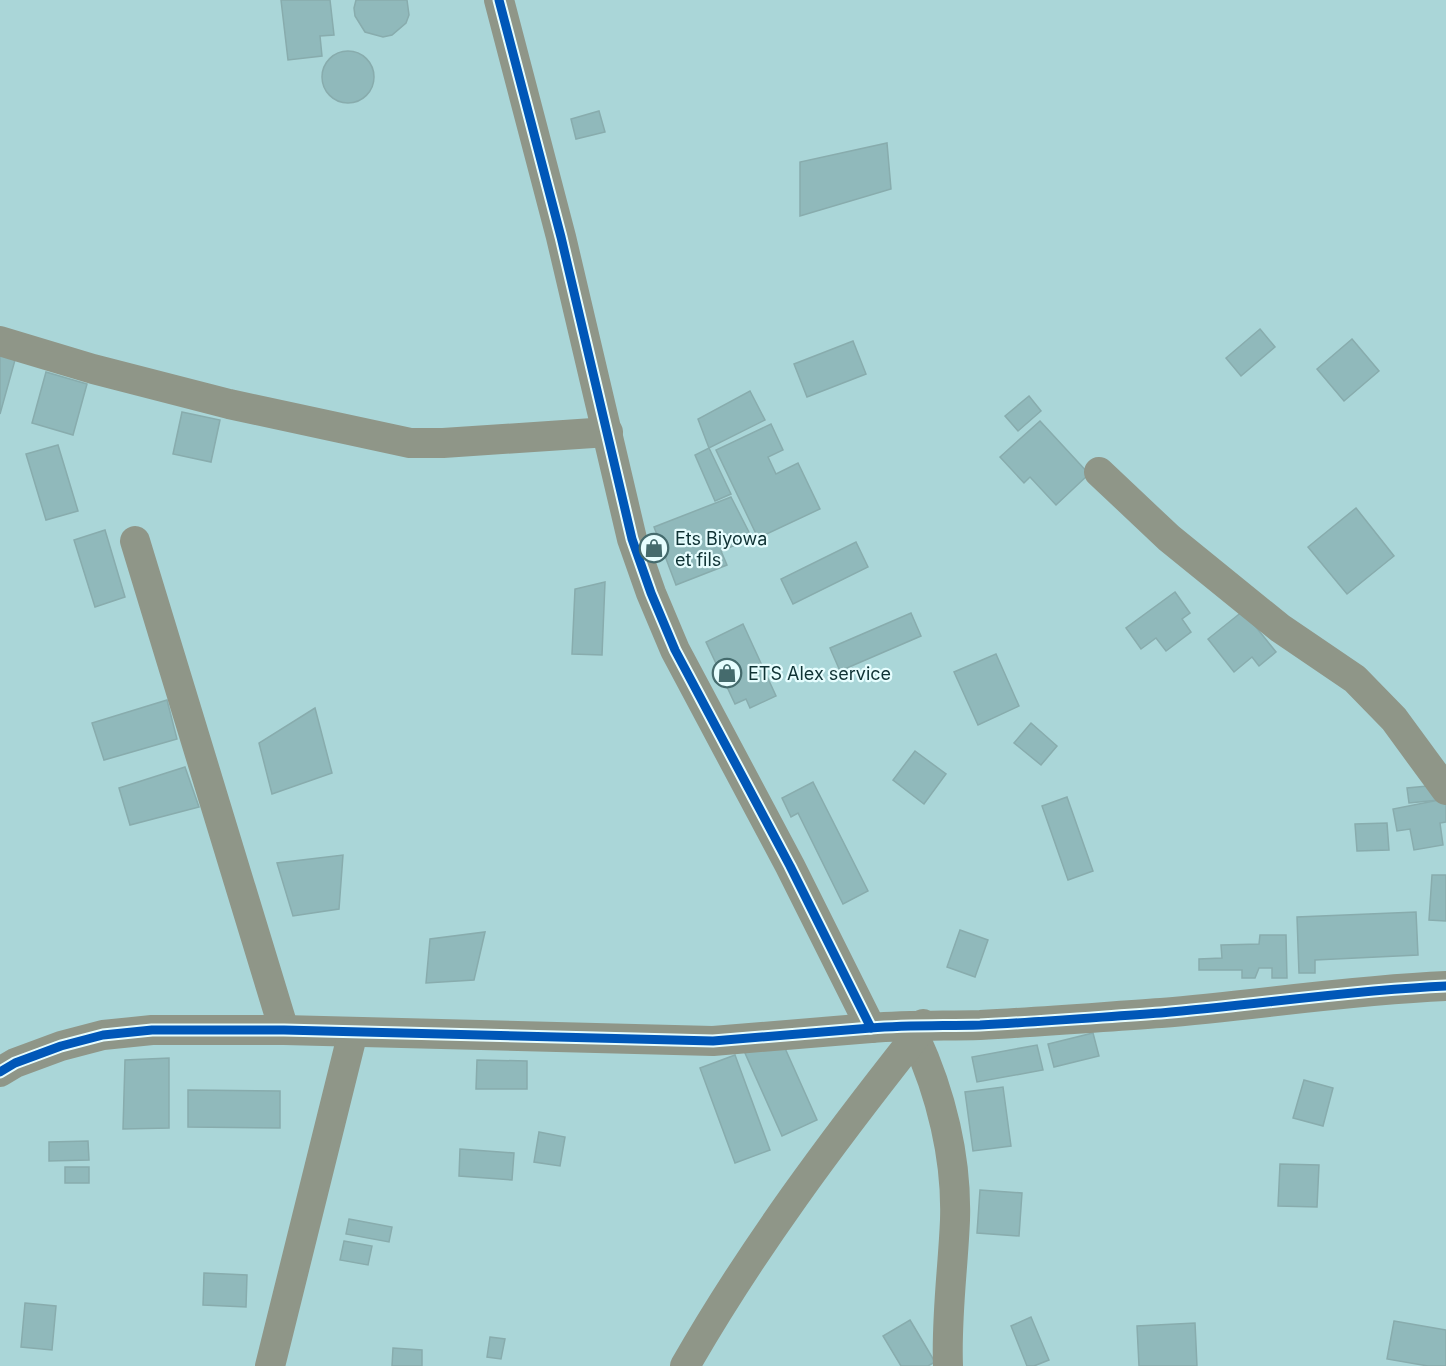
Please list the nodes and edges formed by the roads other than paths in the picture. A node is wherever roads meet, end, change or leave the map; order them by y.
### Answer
1 (499, 0) edge
2 (0, 341) edge
3 (608, 432) junction
4 (1099, 472) dead end
5 (135, 541) dead end
6 (1446, 790) edge
7 (1446, 986) edge
8 (871, 1028) junction
9 (284, 1030) junction
10 (919, 1031) junction
11 (353, 1032) junction
12 (0, 1072) edge
13 (270, 1366) edge
14 (685, 1366) edge
15 (948, 1366) edge

1 - 3 street
2 - 3 street
3 - 8 street
4 - 6 street
5 - 9 street
7 - 10 street
8 - 10 street
8 - 11 street
9 - 11 street
9 - 12 street
10 - 14 street
10 - 15 street
11 - 13 street

